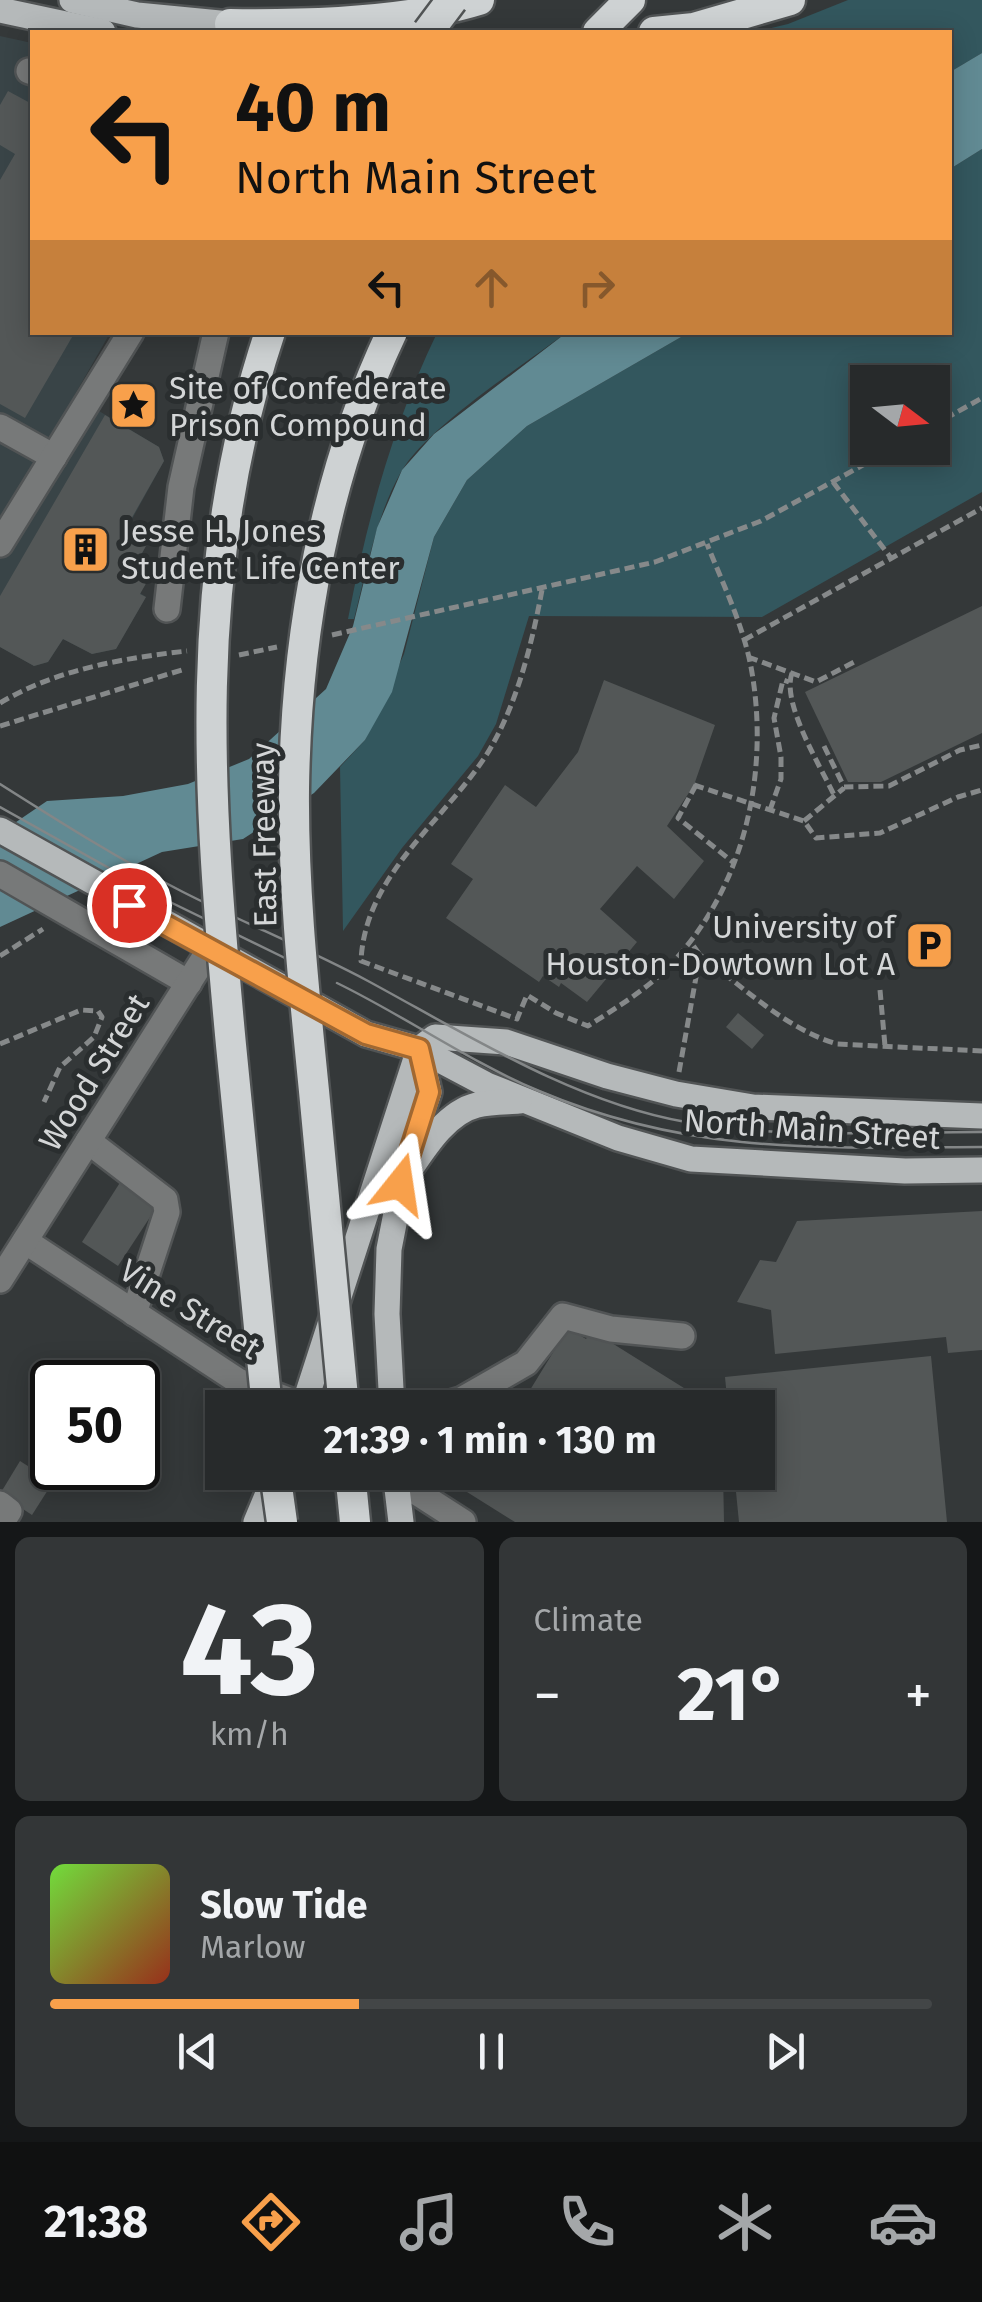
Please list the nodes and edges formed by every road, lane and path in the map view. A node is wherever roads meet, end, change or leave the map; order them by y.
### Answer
1 (72, 0) edge
2 (452, 0) edge
3 (479, 0) edge
4 (490, 0) edge
5 (790, 0) edge
6 (0, 10) edge
7 (232, 28) edge
8 (94, 30) edge
9 (415, 30) edge
10 (430, 30) edge
11 (674, 30) edge
12 (130, 335) edge
13 (215, 335) edge
14 (269, 335) edge
15 (391, 335) edge
16 (982, 398) edge
17 (950, 416) edge
18 (0, 427) edge
19 (54, 457) junction
20 (864, 465) edge
21 (833, 482) junction
22 (982, 508) edge
23 (0, 544) edge
24 (707, 544) junction
25 (891, 558) junction
26 (542, 590) junction
27 (167, 609) dead end
28 (326, 636) dead end
29 (744, 641) junction
30 (288, 645) dead end
31 (236, 646) dead end
32 (203, 650) dead end
33 (254, 651) junction
34 (236, 656) dead end
35 (748, 657) junction
36 (856, 661) dead end
37 (199, 665) dead end
38 (792, 673) junction
39 (789, 682) junction
40 (0, 704) edge
41 (0, 726) edge
42 (982, 745) edge
43 (824, 746) dead end
44 (844, 788) junction
45 (982, 790) edge
46 (834, 796) junction
47 (751, 804) junction
48 (770, 810) junction
49 (804, 821) junction
50 (0, 830) edge
51 (734, 863) junction
52 (0, 874) edge
53 (43, 928) dead end
54 (690, 941) junction
55 (210, 949) junction
56 (700, 954) junction
57 (0, 956) edge
58 (404, 977) junction
59 (189, 982) junction
60 (400, 988) dead end
61 (880, 990) dead end
62 (0, 1044) edge
63 (885, 1046) junction
64 (419, 1049) junction
65 (982, 1051) edge
66 (678, 1072) dead end
67 (524, 1100) junction
68 (44, 1102) dead end
69 (982, 1116) edge
70 (88, 1141) junction
71 (982, 1170) edge
72 (400, 1184) junction
73 (26, 1241) junction
74 (1, 1277) edge
75 (134, 1313) junction
76 (682, 1336) dead end
77 (264, 1390) edge
78 (265, 1390) edge
79 (318, 1390) edge
80 (342, 1390) edge
81 (391, 1390) edge
82 (479, 1390) edge
83 (268, 1490) edge
84 (274, 1490) edge
85 (277, 1490) edge
86 (352, 1490) edge
87 (398, 1490) edge
88 (416, 1490) edge
89 (0, 1504) edge
90 (2, 1522) edge
91 (256, 1522) edge
92 (273, 1522) edge
93 (282, 1522) edge
94 (355, 1522) edge
95 (401, 1522) edge
96 (463, 1522) edge

1 - 7 main road
2 - 10 highway, bridge
3 - 7 highway
4 - 9 highway
5 - 11 highway
6 - 8 main road
12 - 19 street
13 - 27 street
14 - 78 highway, East Freeway, bridge
15 - 80 highway, East Freeway, bridge
16 - 17 path
18 - 19 street
19 - 23 street
20 - 21 path
21 - 24 path
21 - 25 path
22 - 25 path
24 - 26 path
24 - 29 path
25 - 29 path
26 - 28 path
26 - 58 path
29 - 35 path
30 - 33 path
31 - 33 path
32 - 40 path
33 - 34 path
35 - 38 path
35 - 47 path
36 - 38 path
37 - 41 path
38 - 39 path
39 - 46 path
39 - 48 path
42 - 44 path
43 - 44 path
44 - 46 path
45 - 49 path
46 - 49 path
47 - 48 path
47 - 51 path
47 - 51 path
48 - 49 path
50 - 55 main road, North Main Street
51 - 54 path
52 - 59 street
53 - 57 path
54 - 56 path
54 - 58 path
55 - 59 street, Wood Street
55 - 64 main road, North Main Street
56 - 63 path
56 - 66 path
58 - 60 path
59 - 70 street, Wood Street
61 - 63 path
62 - 68 path
63 - 65 path
64 - 67 main road, North Main Street
64 - 69 main road, North Main Street
64 - 72 main road
64 - 79 main road
67 - 71 main road, North Main Street
67 - 72 main road
70 - 73 street, Wood Street
70 - 75 street
72 - 81 main road
73 - 74 street, Wood Street
73 - 75 street, Vine Street
75 - 77 street, Vine Street
76 - 82 street
83 - 91 main road
84 - 92 highway, bridge
85 - 93 highway, bridge
86 - 94 highway
87 - 95 main road
88 - 96 street
89 - 90 street

